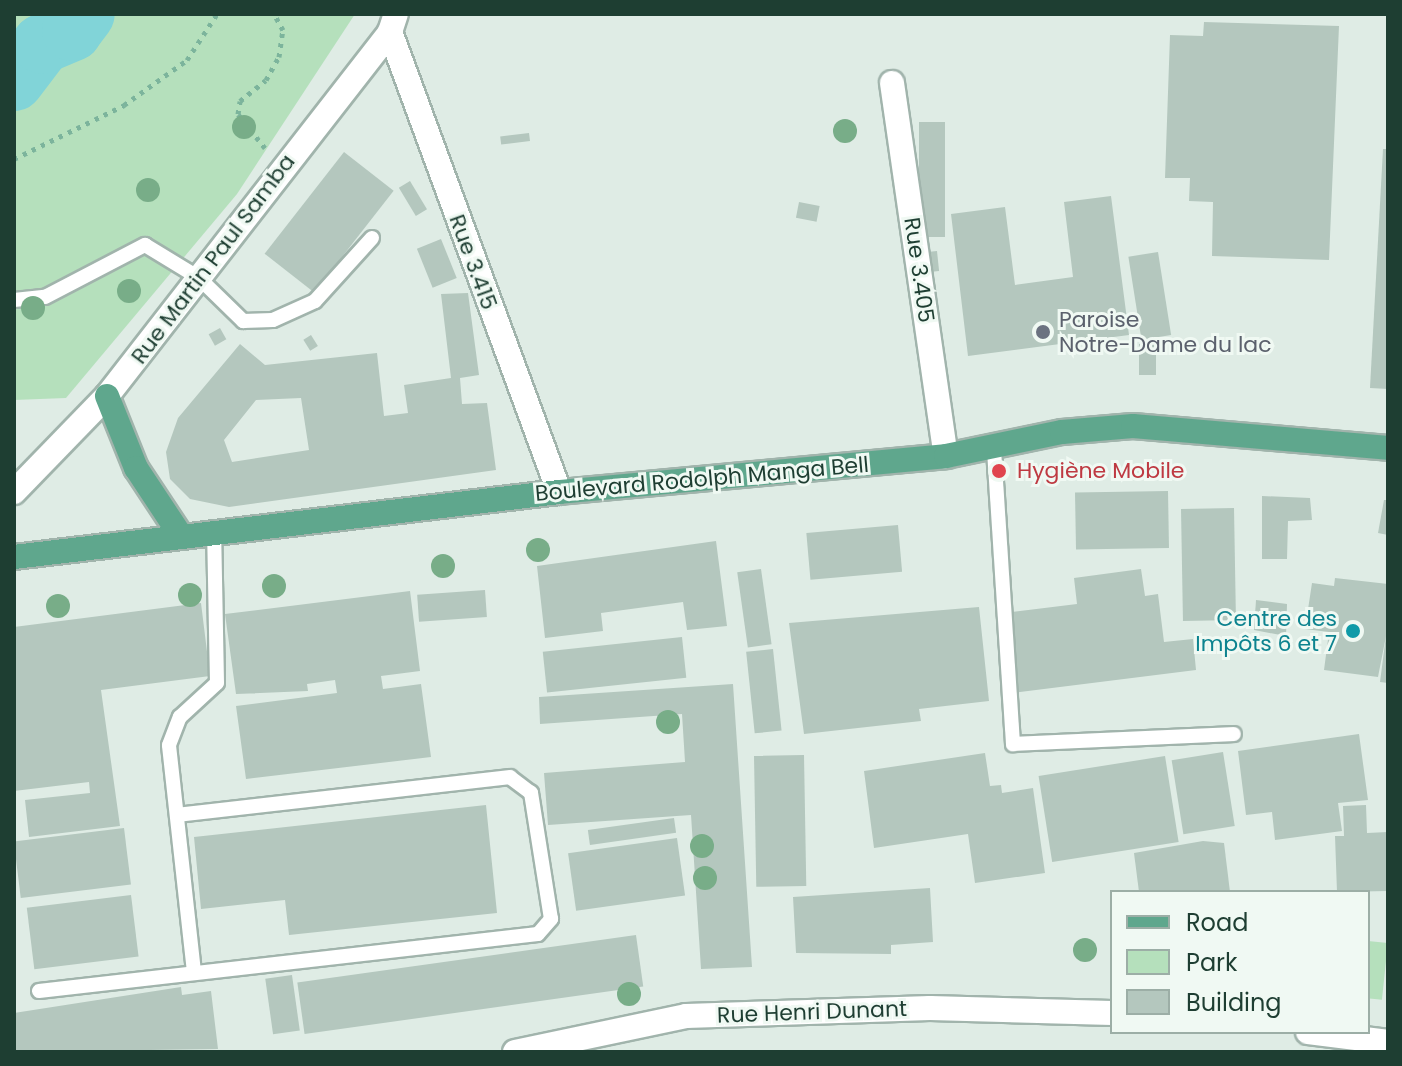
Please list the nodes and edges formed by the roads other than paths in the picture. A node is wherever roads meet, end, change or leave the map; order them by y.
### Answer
1 (393, 23) edge
2 (892, 83) dead end
3 (372, 238) dead end
4 (199, 278) junction
5 (14, 300) edge
6 (107, 396) junction
7 (1388, 448) edge
8 (994, 450) junction
9 (946, 456) junction
10 (14, 492) edge
11 (559, 492) junction
12 (214, 533) junction
13 (181, 536) junction
14 (14, 557) edge
15 (1234, 734) dead end
16 (179, 815) junction
17 (194, 972) junction
18 (39, 991) dead end
19 (1110, 1013) edge
20 (1324, 1034) edge
21 (1388, 1042) edge
22 (515, 1052) edge

1 - 4 main road, Rue Martin Paul Samba
1 - 11 main road, Rue 3.415
2 - 9 main road, Rue 3.405
3 - 4 lane
4 - 5 lane
4 - 6 main road, Rue Martin Paul Samba
6 - 10 main road, Rue Martin Paul Samba
6 - 13 main road
7 - 8 main road, Boulevard Rodolph Manga Bell
8 - 9 main road, Boulevard Rodolph Manga Bell
8 - 15 lane
9 - 11 main road, Boulevard Rodolph Manga Bell
11 - 12 main road, Boulevard Rodolph Manga Bell
12 - 13 main road, Boulevard Rodolph Manga Bell
12 - 16 lane
13 - 14 main road, Boulevard Rodolph Manga Bell
16 - 17 lane
16 - 17 lane
17 - 18 lane
19 - 22 main road, Rue Henri Dunant
20 - 21 main road

